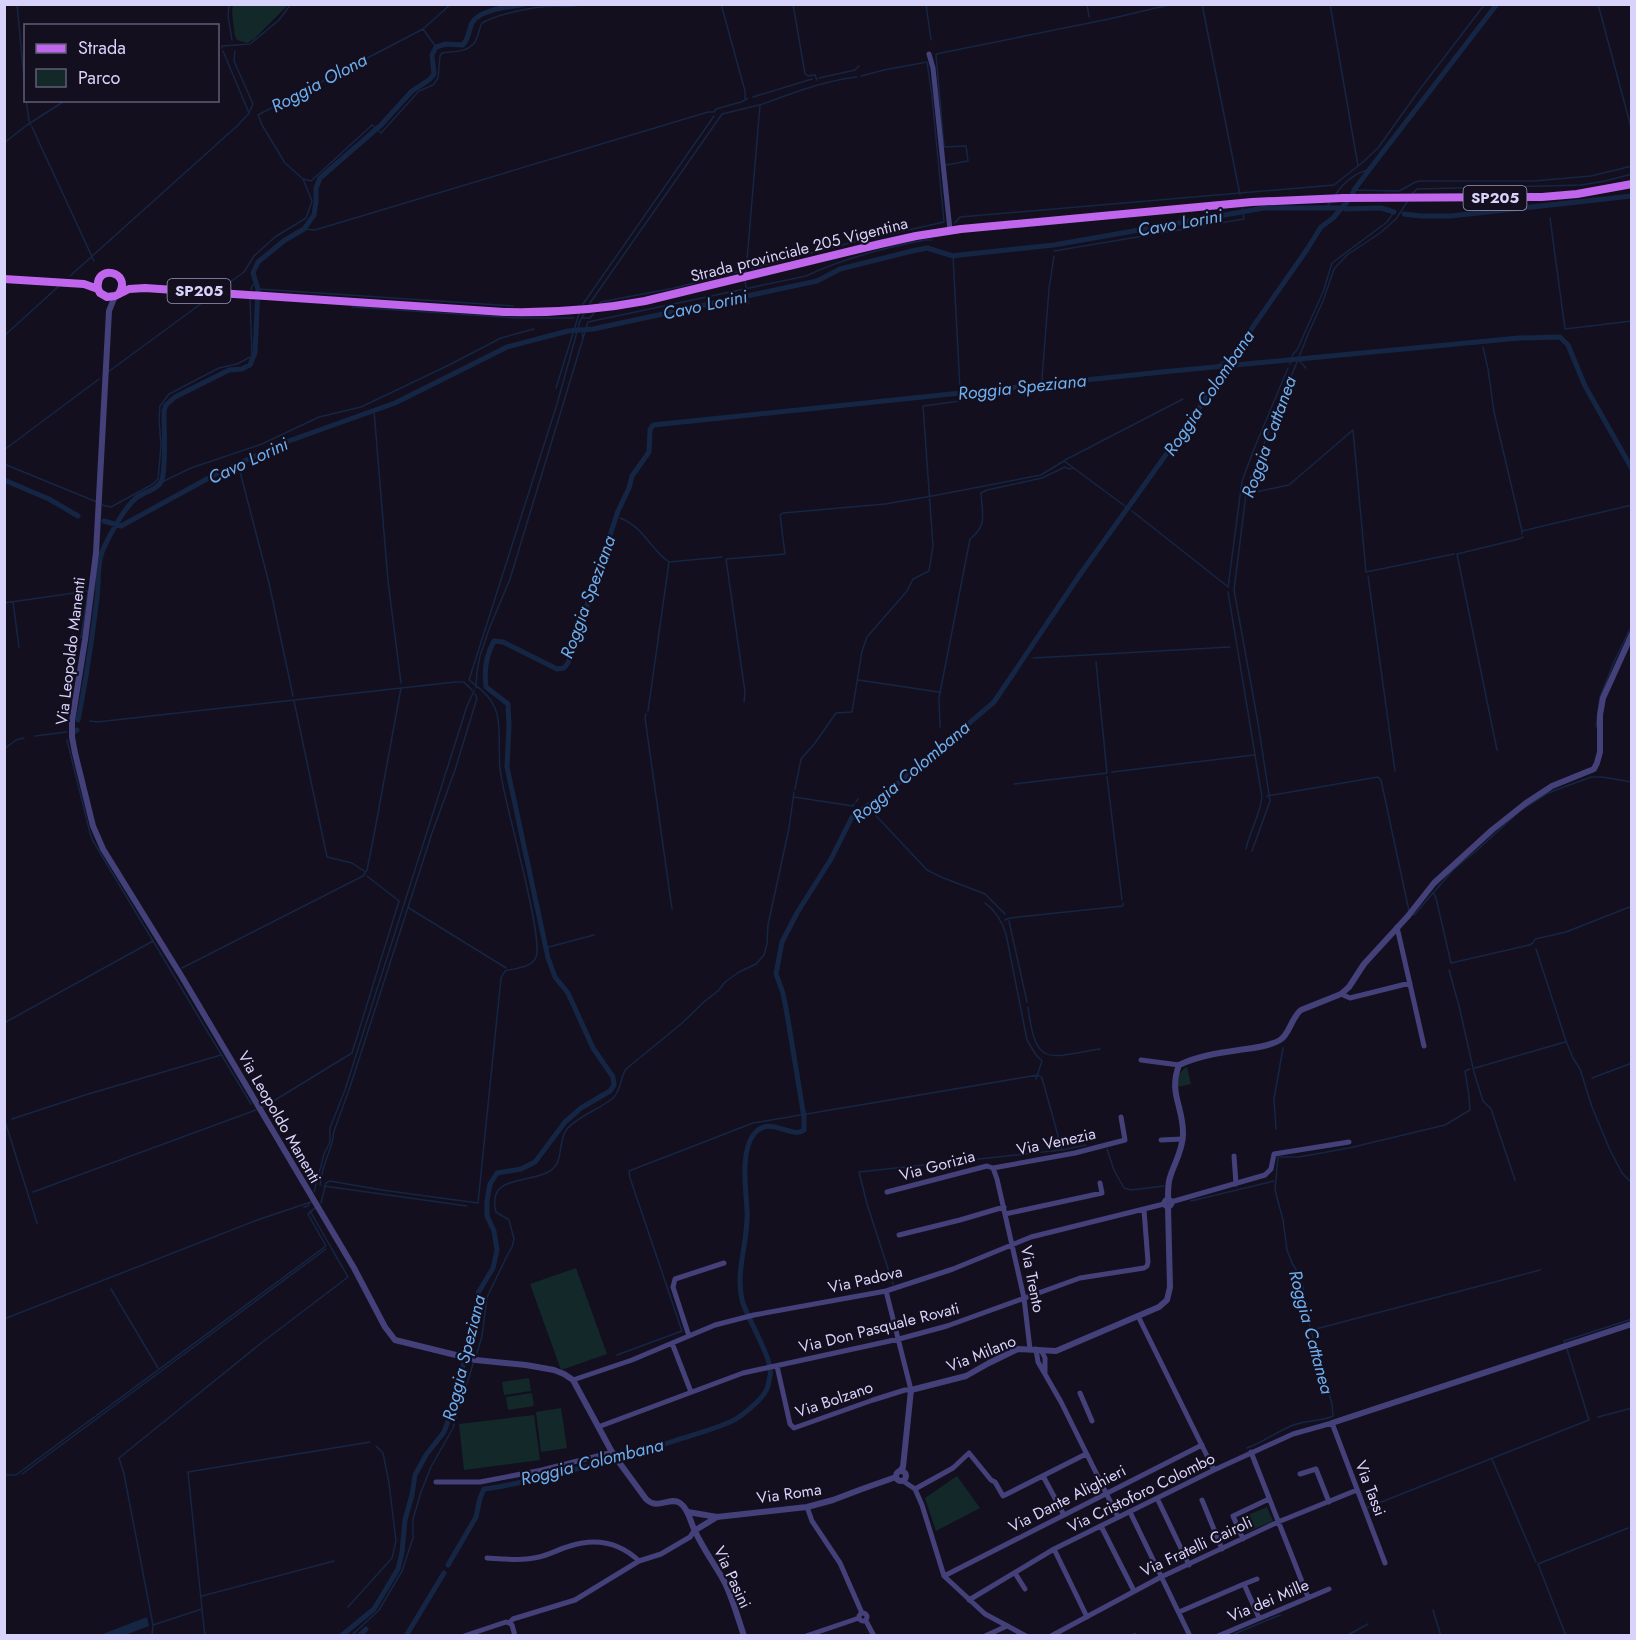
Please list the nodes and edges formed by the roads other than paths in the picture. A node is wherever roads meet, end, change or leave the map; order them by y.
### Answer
1 (929, 54) dead end
2 (1632, 184) edge
3 (950, 230) junction
4 (100, 277) junction
5 (4, 279) edge
6 (121, 279) junction
7 (84, 284) junction
8 (145, 288) junction
9 (100, 293) junction
10 (117, 295) junction
11 (109, 311) junction
12 (1632, 634) edge
13 (1397, 927) junction
14 (1410, 983) junction
15 (1341, 994) junction
16 (1424, 1046) dead end
17 (1141, 1060) dead end
18 (1179, 1065) junction
19 (1121, 1118) dead end
20 (1183, 1139) junction
21 (1161, 1140) dead end
22 (1349, 1142) dead end
23 (1234, 1156) dead end
24 (993, 1168) junction
25 (1100, 1183) dead end
26 (1236, 1184) junction
27 (887, 1192) dead end
28 (1168, 1203) junction
29 (1004, 1207) junction
30 (1144, 1209) junction
31 (1005, 1214) junction
32 (899, 1235) dead end
33 (1012, 1244) junction
34 (724, 1263) dead end
35 (886, 1291) junction
36 (1024, 1298) junction
37 (1138, 1316) junction
38 (1632, 1324) edge
39 (689, 1336) junction
40 (899, 1339) junction
41 (672, 1343) junction
42 (1036, 1349) junction
43 (1056, 1351) junction
44 (775, 1366) junction
45 (1046, 1366) junction
46 (1045, 1376) junction
47 (573, 1380) junction
48 (911, 1390) junction
49 (691, 1392) junction
50 (1080, 1393) dead end
51 (1092, 1420) dead end
52 (1332, 1423) junction
53 (598, 1427) junction
54 (1202, 1445) junction
55 (1251, 1452) junction
56 (613, 1453) junction
57 (1086, 1454) junction
58 (1214, 1470) junction
59 (898, 1474) junction
60 (1300, 1474) dead end
61 (1043, 1476) junction
62 (903, 1481) joint
63 (436, 1482) dead end
64 (915, 1489) junction
65 (1357, 1491) junction
66 (1106, 1494) junction
67 (1157, 1498) junction
68 (1269, 1499) junction
69 (1202, 1500) dead end
70 (1329, 1502) junction
71 (807, 1507) junction
72 (688, 1512) junction
73 (1130, 1512) junction
74 (1064, 1515) junction
75 (717, 1516) junction
76 (1118, 1517) junction
77 (1278, 1522) junction
78 (1101, 1526) junction
79 (694, 1531) junction
80 (1243, 1539) junction
81 (1222, 1549) junction
82 (1054, 1550) junction
83 (487, 1558) dead end
84 (639, 1561) junction
85 (1385, 1563) dead end
86 (1189, 1565) junction
87 (1015, 1573) junction
88 (944, 1576) junction
89 (1161, 1577) junction
90 (1257, 1579) dead end
91 (1244, 1584) junction
92 (1025, 1589) dead end
93 (1329, 1589) dead end
94 (1134, 1591) junction
95 (1308, 1598) junction
96 (969, 1600) junction
97 (1179, 1612) junction
98 (1087, 1617) junction
99 (862, 1618) junction
100 (1259, 1618) junction
101 (509, 1623) junction
102 (1007, 1626) junction
103 (464, 1635) edge
104 (515, 1635) edge
105 (744, 1635) edge
106 (806, 1635) edge
107 (874, 1635) edge
108 (985, 1635) edge
109 (1026, 1635) edge
110 (1051, 1635) edge
111 (1190, 1635) edge
112 (1218, 1635) edge

1 - 3 street
2 - 3 main road, Strada provinciale 205 Vigentina / SP205
3 - 8 main road, Strada provinciale 205 Vigentina / SP205
4 - 6 main road, SP205
4 - 7 main road, SP205
4 - 9 main road
5 - 7 main road, SP205
6 - 8 main road, SP205
6 - 10 main road
7 - 9 main road, SP205
8 - 10 main road, SP205
9 - 10 main road, SP205
9 - 11 street
10 - 11 street
11 - 47 street, Via Leopoldo Manenti
12 - 13 street
13 - 14 street
13 - 15 street
14 - 15 street
14 - 16 street
15 - 18 street
17 - 18 street
18 - 20 street
19 - 24 street, Via Venezia
20 - 21 street
20 - 28 street
22 - 26 street, Via Padova
23 - 26 street
24 - 27 street, Via Gorizia
24 - 29 street, Via Trento
25 - 31 street
26 - 28 street, Via Padova
28 - 30 street, Via Padova
28 - 37 street, Via Milano
29 - 31 street, Via Trento
29 - 32 street
30 - 33 street, Via Padova
30 - 36 street, Via Don Pasquale Rovati
31 - 33 street, Via Trento
33 - 35 street, Via Padova
33 - 36 street, Via Trento
34 - 39 street
35 - 39 street, Via Padova
35 - 40 street
36 - 40 street, Via Don Pasquale Rovati
36 - 42 street, Via Trento
37 - 43 street, Via Milano
37 - 54 street
38 - 52 street
39 - 41 street, Via Padova
40 - 44 street, Via Don Pasquale Rovati
40 - 48 street
41 - 47 street, Via Padova
41 - 49 street
42 - 43 street, Via Milano
42 - 45 street
42 - 46 street
42 - 48 street, Via Milano
43 - 45 street
44 - 48 street, Via Bolzano
44 - 49 street, Via Don Pasquale Rovati
45 - 46 street
46 - 57 street
47 - 53 street
48 - 59 street
49 - 53 street, Via Don Pasquale Rovati
50 - 51 street
52 - 55 street, Via Cristoforo Colombo
52 - 65 street, Via Tassi
53 - 56 street
54 - 58 street
54 - 66 street, Via Dante Alighieri
55 - 58 street, Via Cristoforo Colombo
55 - 68 street
56 - 63 street
56 - 72 street
57 - 61 street
57 - 66 street
58 - 67 street, Via Cristoforo Colombo
59 - 62 street
59 - 71 street, Via Roma
60 - 70 street
61 - 64 street
61 - 74 street
62 - 64 street
64 - 88 street
65 - 70 street, Via Fratelli Cairoli
65 - 85 street, Via Tassi
66 - 74 street, Via Dante Alighieri
66 - 76 street
67 - 73 street, Via Cristoforo Colombo
67 - 86 street
68 - 77 street
68 - 80 street
69 - 81 street
70 - 77 street, Via Fratelli Cairoli
71 - 75 street, Via Roma
71 - 99 street
72 - 75 street, Via Roma
72 - 79 street
73 - 76 street, Via Cristoforo Colombo
73 - 89 street
74 - 88 street, Via Dante Alighieri
75 - 79 street, Via Roma
76 - 78 street, Via Cristoforo Colombo
77 - 80 street, Via Fratelli Cairoli
77 - 95 street
78 - 82 street, Via Cristoforo Colombo
78 - 94 street
79 - 84 street, Via Roma
79 - 105 street, Via Pasini
80 - 81 street, Via Fratelli Cairoli
81 - 86 street, Via Fratelli Cairoli
82 - 87 street, Via Cristoforo Colombo
82 - 98 street
83 - 84 street
84 - 101 street, Via Roma
86 - 89 street, Via Fratelli Cairoli
87 - 92 street
87 - 96 street, Via Cristoforo Colombo
88 - 96 street
89 - 94 street, Via Fratelli Cairoli
89 - 97 street
90 - 91 street
91 - 97 street
91 - 100 street
93 - 95 street, Via dei Mille
94 - 98 street, Via Fratelli Cairoli
95 - 100 street, Via dei Mille
96 - 102 street
97 - 111 street
98 - 110 street, Via Fratelli Cairoli
99 - 106 street
99 - 107 street
100 - 112 street, Via dei Mille
101 - 103 street, Via Roma
101 - 104 street
102 - 108 street
102 - 109 street

